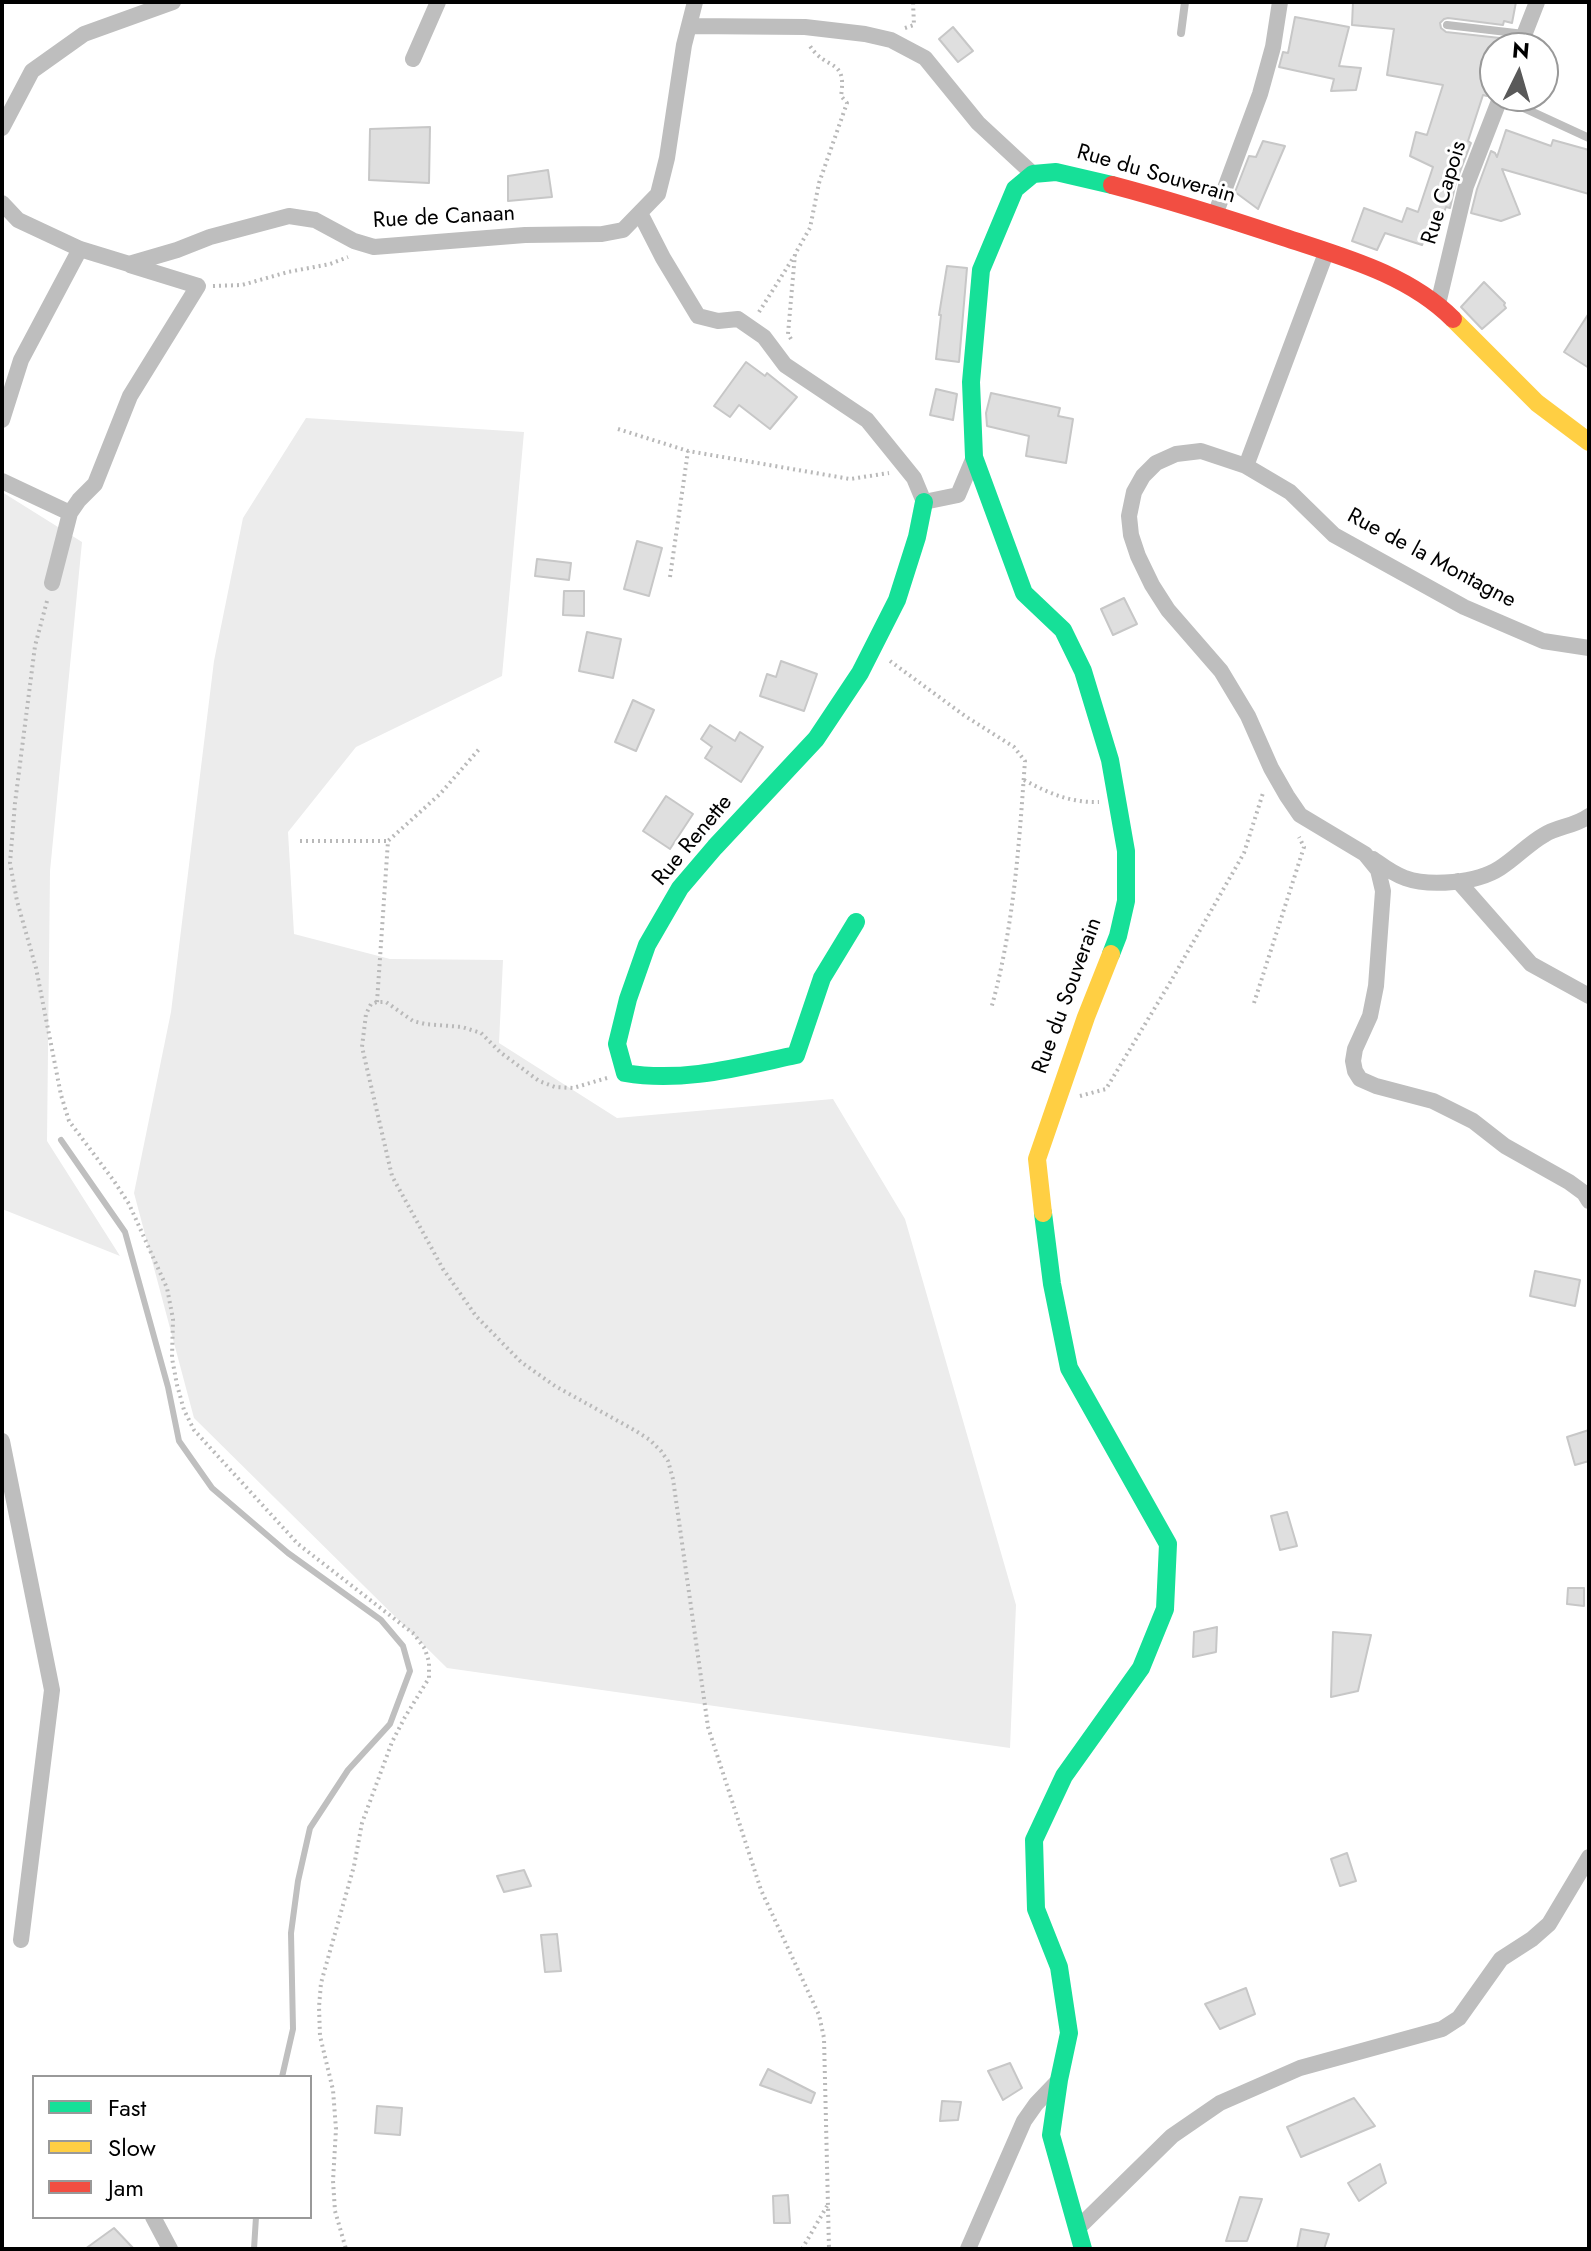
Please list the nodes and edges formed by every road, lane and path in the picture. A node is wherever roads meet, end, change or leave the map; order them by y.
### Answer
1 (173, 2) edge
2 (438, 2) edge
3 (695, 2) edge
4 (913, 2) edge
5 (1185, 2) edge
6 (1280, 2) edge
7 (1537, 2) edge
8 (1447, 25) dead end
9 (690, 26) junction
10 (1479, 32) edge
11 (1525, 32) edge
12 (1181, 33) dead end
13 (891, 40) junction
14 (413, 59) dead end
15 (843, 80) dead end
16 (1495, 112) edge
17 (1533, 112) edge
18 (2, 128) edge
19 (1589, 138) edge
20 (1033, 174) junction
21 (2, 203) edge
22 (640, 213) junction
23 (1215, 215) junction
24 (374, 247) junction
25 (80, 249) junction
26 (1326, 253) junction
27 (795, 254) junction
28 (129, 264) junction
29 (198, 286) junction
30 (1438, 304) junction
31 (750, 327) junction
32 (794, 372) junction
33 (2, 420) edge
34 (618, 429) dead end
35 (1589, 442) edge
36 (688, 451) junction
37 (974, 457) junction
38 (1246, 466) junction
39 (907, 470) junction
40 (2, 481) edge
41 (924, 502) junction
42 (70, 513) junction
43 (670, 577) dead end
44 (52, 583) joint
45 (872, 648) junction
46 (1589, 648) edge
47 (481, 747) dead end
48 (1271, 768) junction
49 (1024, 779) junction
50 (1117, 802) junction
51 (1300, 815) junction
52 (1589, 816) edge
53 (300, 841) dead end
54 (388, 841) junction
55 (1365, 854) junction
56 (1458, 881) junction
57 (856, 922) dead end
58 (1589, 996) edge
59 (377, 1002) junction
60 (1254, 1003) dead end
61 (991, 1009) dead end
62 (625, 1073) junction
63 (1058, 1096) junction
64 (1589, 1201) edge
65 (2, 1441) edge
66 (1589, 1857) edge
67 (21, 1940) dead end
68 (1059, 2080) junction
69 (827, 2205) junction
70 (154, 2219) edge
71 (1077, 2229) junction
72 (170, 2249) edge
73 (346, 2249) edge
74 (802, 2249) edge
75 (829, 2249) edge
76 (968, 2249) edge
77 (1083, 2249) edge

1 - 18 street
2 - 14 street
3 - 9 street, Rue de Canaan
4 - 13 path
5 - 12 lane
6 - 23 street
7 - 11 street
8 - 10 lane
9 - 13 street
9 - 22 street, Rue de Canaan
13 - 20 street
15 - 27 path
16 - 30 street, Rue Capois
17 - 19 lane
20 - 23 street, Rue du Souverain
20 - 37 street, Rue du Souverain
21 - 25 street
22 - 24 street, Rue de Canaan
22 - 31 street
23 - 26 street, Rue du Souverain
24 - 28 street, Rue de Canaan
24 - 29 path
25 - 28 street
25 - 33 street
26 - 30 street, Rue du Souverain
26 - 38 street
27 - 31 path
27 - 32 path
28 - 29 street
29 - 42 street
30 - 35 street, Rue du Souverain
31 - 32 street
32 - 39 street
34 - 36 path
36 - 39 path
36 - 43 path
37 - 41 street
37 - 50 street, Rue du Souverain
38 - 46 street, Rue de la Montagne
38 - 48 street, Rue de la Montagne
39 - 41 street
40 - 42 street
41 - 45 street, Rue Renette
42 - 44 street
44 - 73 path
45 - 49 path
45 - 62 street, Rue Renette
47 - 54 path
48 - 51 street, Rue de la Montagne
48 - 63 path
49 - 50 path
49 - 61 path
50 - 63 street, Rue du Souverain
51 - 55 street, Rue de la Montagne
51 - 60 path
52 - 56 street, Rue de la Montagne
53 - 54 path
54 - 59 path
55 - 56 street, Rue de la Montagne
55 - 64 street
56 - 58 street
57 - 62 street
59 - 62 path
59 - 69 path
63 - 68 street, Rue du Souverain
65 - 67 street
66 - 71 street
68 - 71 street, Rue du Souverain
68 - 76 street
69 - 74 path
69 - 75 path
70 - 72 street
71 - 77 street, Rue du Souverain

